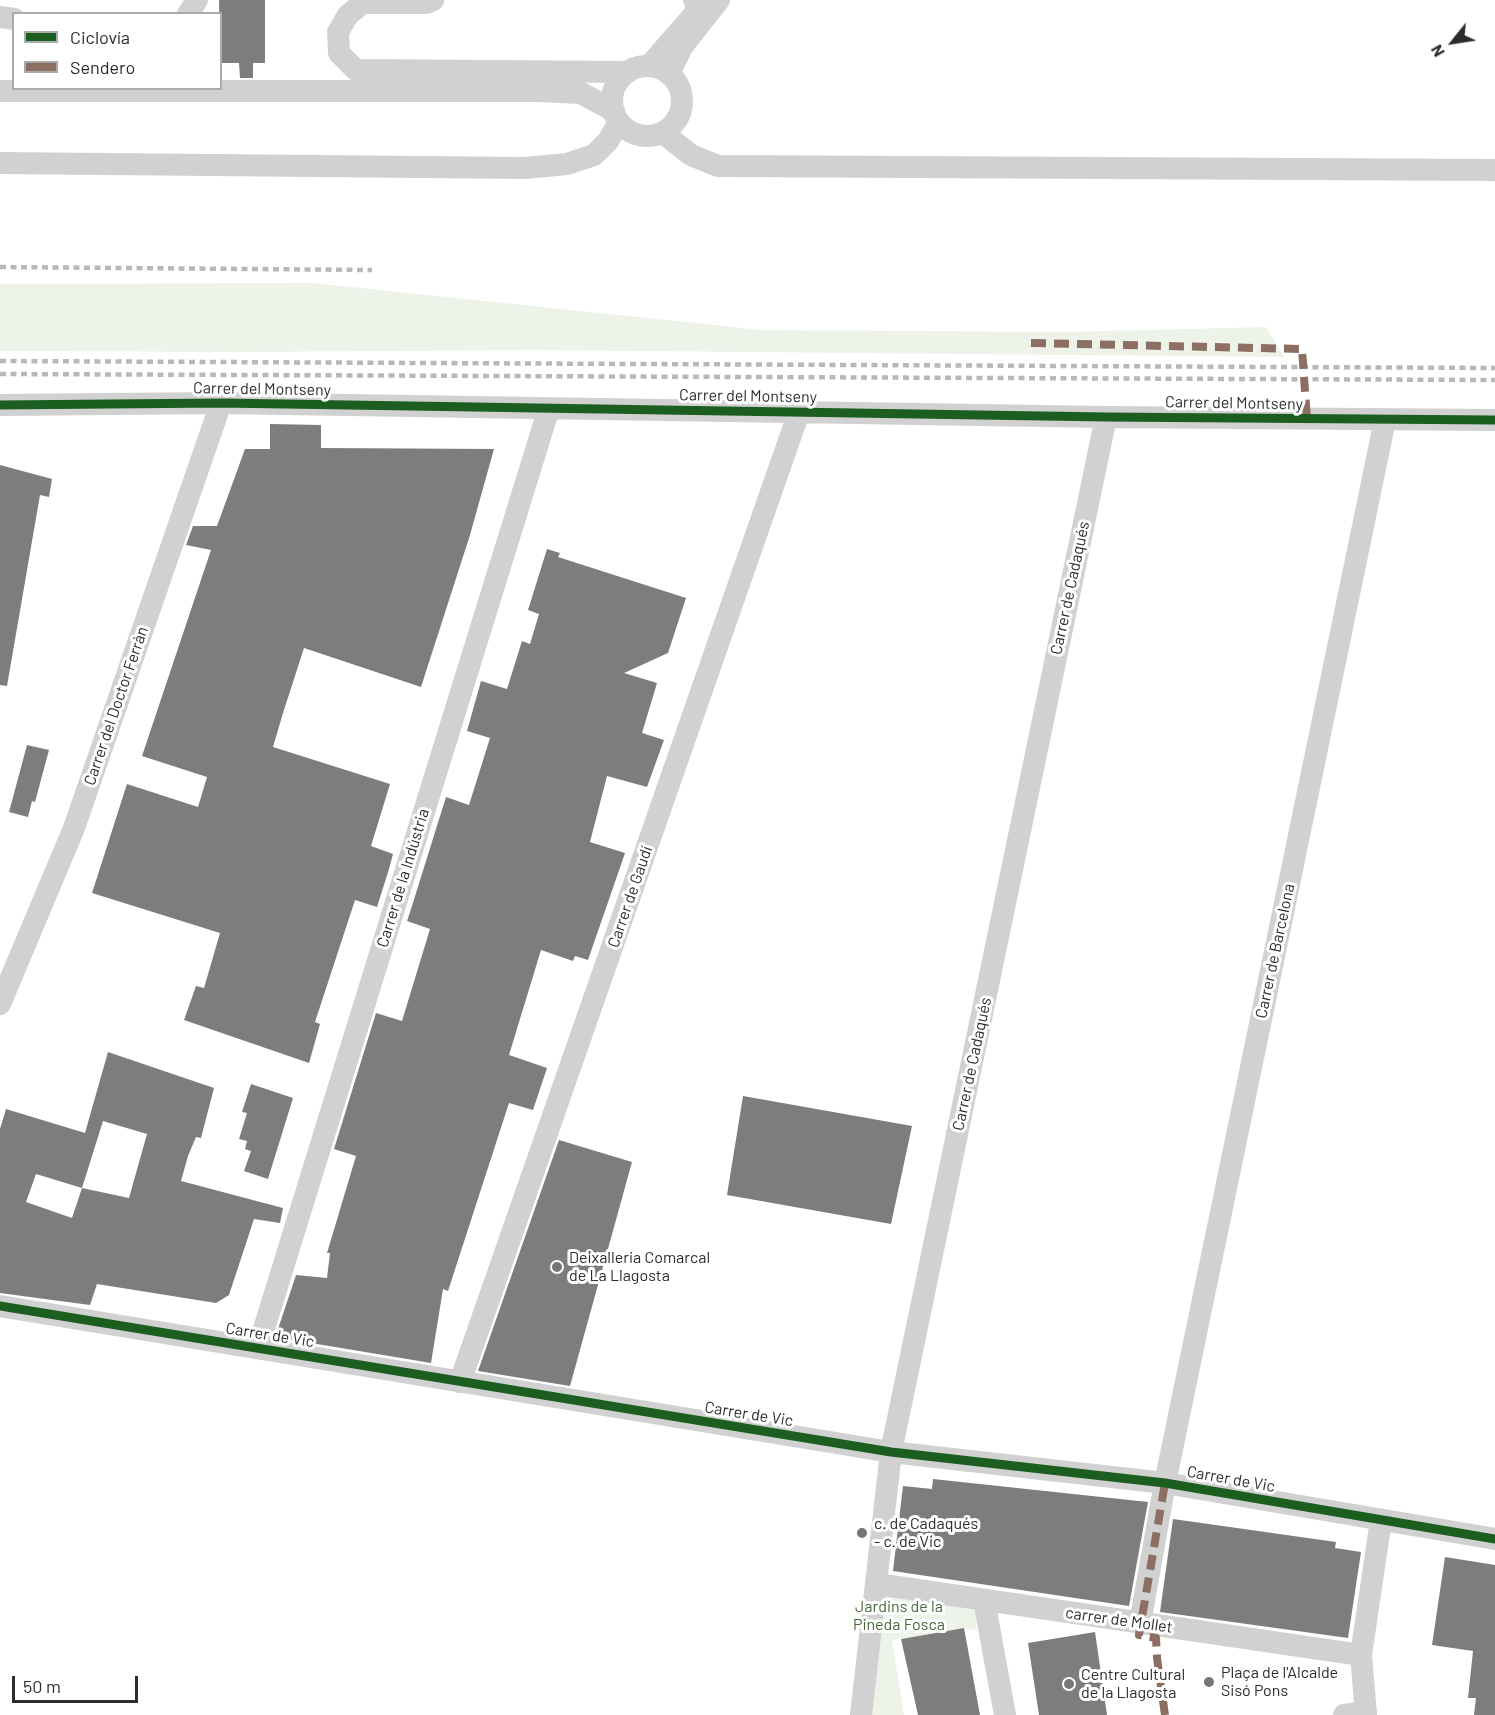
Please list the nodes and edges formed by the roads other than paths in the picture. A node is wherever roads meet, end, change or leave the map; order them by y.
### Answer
1 (433, 0) edge
2 (719, 0) edge
3 (700, 3) edge
4 (649, 71) junction
5 (216, 90) edge
6 (0, 91) edge
7 (616, 117) junction
8 (663, 133) junction
9 (0, 163) edge
10 (1495, 170) edge
11 (221, 404) junction
12 (0, 405) edge
13 (549, 408) junction
14 (799, 412) junction
15 (1106, 417) junction
16 (1385, 420) junction
17 (1495, 420) edge
18 (0, 1004) edge
19 (0, 1306) edge
20 (258, 1348) junction
21 (460, 1382) junction
22 (891, 1452) junction
23 (1165, 1483) junction
24 (1381, 1520) junction
25 (1495, 1539) edge
26 (877, 1584) junction
27 (984, 1600) junction
28 (1140, 1623) junction
29 (1361, 1655) junction
30 (1359, 1714) edge
31 (861, 1715) edge
32 (1005, 1715) edge

1 - 4 street
2 - 4 street
3 - 4 street
4 - 7 street
4 - 8 street
5 - 6 street
5 - 7 street
7 - 8 street
7 - 9 street
8 - 10 street
11 - 12 street, Carrer del Montseny
11 - 13 street, Carrer del Montseny
11 - 18 street, Carrer del Doctor Ferràn
13 - 14 street, Carrer del Montseny
13 - 20 street, Carrer de la Indústria
14 - 15 street, Carrer del Montseny
14 - 21 street, Carrer de Gaudí
15 - 16 street, Carrer del Montseny
15 - 22 street, Carrer de Cadaqués
16 - 17 street, Carrer del Montseny
16 - 23 street, Carrer de Barcelona
19 - 20 street, Carrer de Vic
20 - 21 street, Carrer de Vic
21 - 22 street, Carrer de Vic
22 - 23 street, Carrer de Vic
22 - 26 street, Carrer de Cadaqués
23 - 24 street, Carrer de Vic
23 - 28 street, Carrer de Barcelona
24 - 25 street, Carrer de Vic
24 - 29 street
26 - 27 street, carrer de Mollet
26 - 31 street, Carrer de Cadaqués
27 - 28 street, carrer de Mollet
27 - 32 street
28 - 29 street, carrer de Mollet
29 - 30 street

